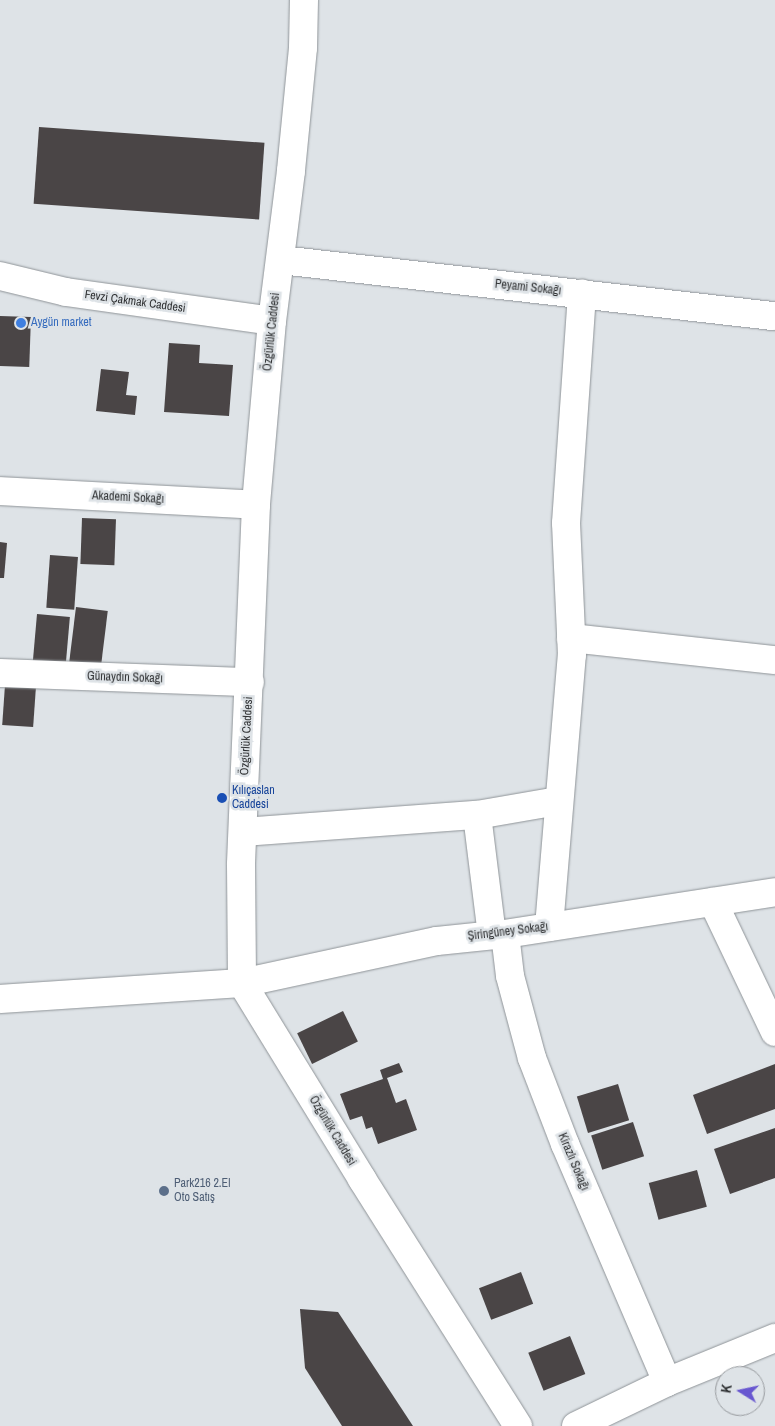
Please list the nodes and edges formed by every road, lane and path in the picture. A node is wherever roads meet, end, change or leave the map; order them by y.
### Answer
1 (304, 0) edge
2 (281, 260) junction
3 (0, 276) edge
4 (582, 294) junction
5 (775, 316) edge
6 (272, 321) junction
7 (0, 490) edge
8 (256, 505) junction
9 (571, 638) junction
10 (775, 660) edge
11 (0, 673) edge
12 (250, 682) junction
13 (558, 801) junction
14 (478, 815) junction
15 (243, 832) junction
16 (775, 892) edge
17 (712, 902) junction
18 (549, 927) junction
19 (498, 935) junction
20 (242, 983) junction
21 (0, 999) edge
22 (775, 1032) edge
23 (775, 1338) edge
24 (667, 1382) junction
25 (518, 1426) edge
26 (576, 1426) edge

1 - 2 street, Özgürlük Caddesi
2 - 4 street, Peyami Sokağı
2 - 6 street, Özgürlük Caddesi
3 - 6 street, Fevzi Çakmak Caddesi
4 - 5 street, Peyami Sokağı
4 - 9 street
6 - 8 street, Özgürlük Caddesi
7 - 8 street, Akademi Sokağı
8 - 12 street, Özgürlük Caddesi
9 - 10 street
9 - 13 street
11 - 12 street, Günaydın Sokağı
12 - 15 street, Özgürlük Caddesi
13 - 14 street
13 - 18 street
14 - 15 street
14 - 19 street, Kirazlı Sokağı
15 - 20 street, Özgürlük Caddesi
16 - 17 street, Şiringüney Sokağı
17 - 18 street, Şiringüney Sokağı
17 - 22 street
18 - 19 street, Şiringüney Sokağı
19 - 20 street, Şiringüney Sokağı
19 - 24 street, Kirazlı Sokağı
20 - 21 street
20 - 25 street, Özgürlük Caddesi
23 - 24 street
24 - 26 street

